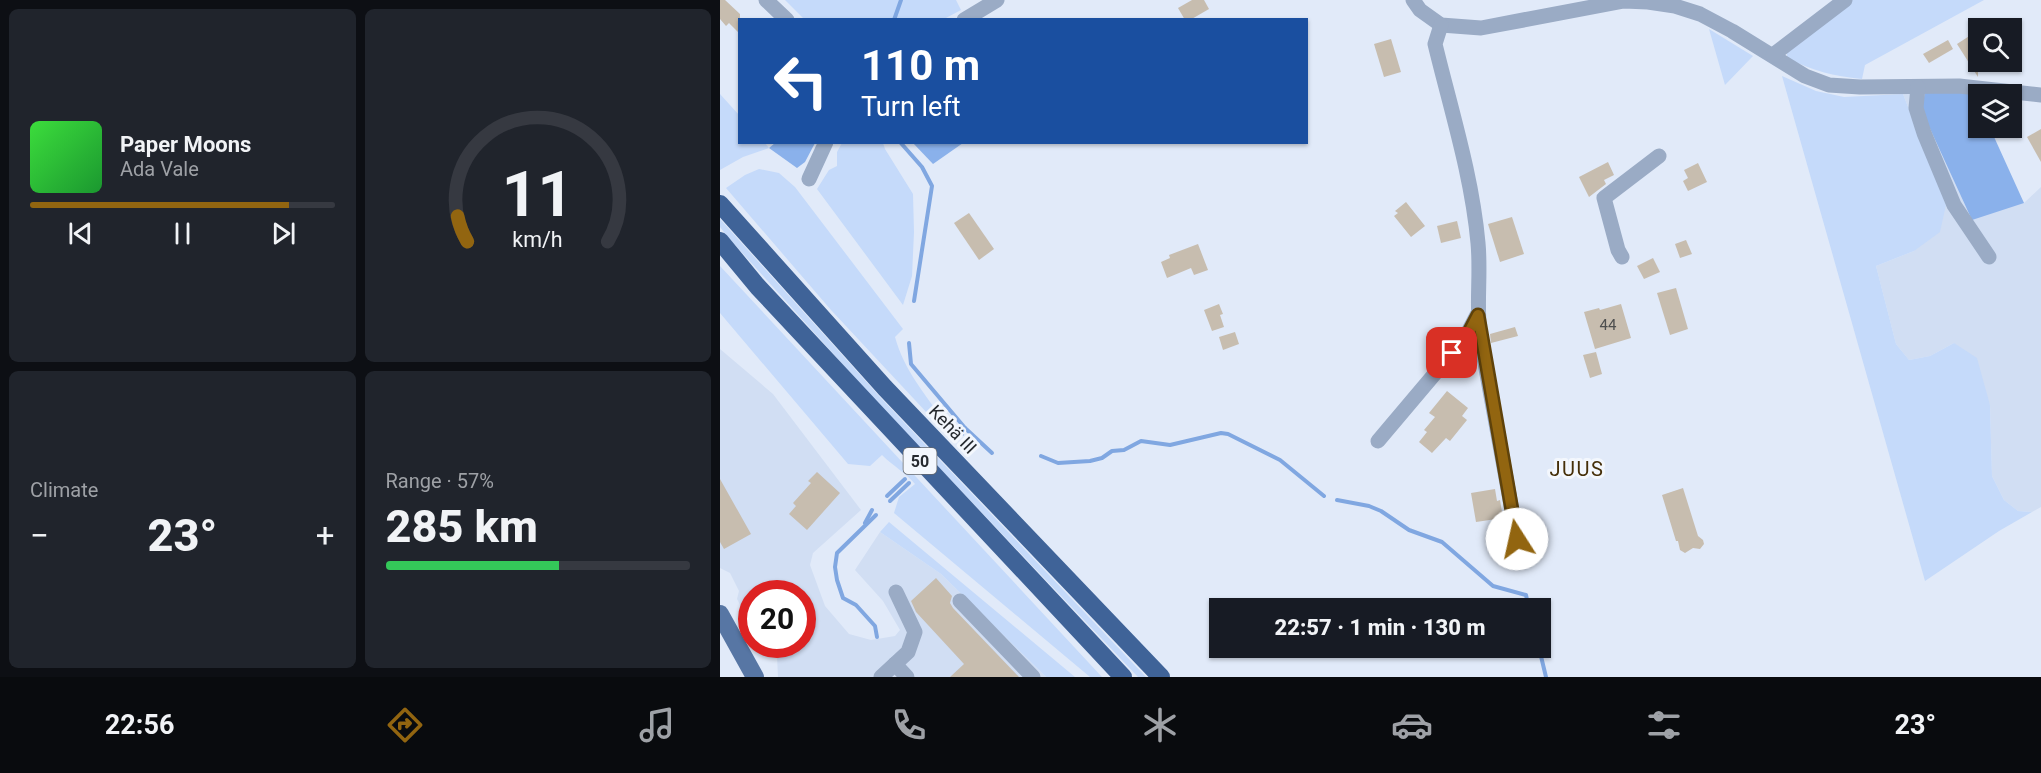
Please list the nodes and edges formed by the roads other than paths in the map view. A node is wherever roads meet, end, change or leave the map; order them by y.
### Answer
1 (766, 0) edge
2 (997, 0) edge
3 (1413, 0) edge
4 (1845, 0) edge
5 (785, 18) edge
6 (967, 18) edge
7 (1441, 24) junction
8 (1773, 55) junction
9 (1918, 87) junction
10 (2041, 94) edge
11 (825, 144) edge
12 (1659, 156) dead end
13 (809, 179) dead end
14 (720, 204) edge
15 (720, 241) edge
16 (1989, 257) dead end
17 (1622, 258) dead end
18 (1478, 315) junction
19 (1378, 441) dead end
20 (1521, 560) dead end
21 (897, 591) dead end
22 (960, 601) dead end
23 (720, 614) edge
24 (895, 664) junction
25 (755, 677) edge
26 (881, 677) edge
27 (907, 677) edge
28 (1033, 677) edge
29 (1123, 677) edge
30 (1161, 677) edge

1 - 5 street
2 - 6 street
3 - 7 street
4 - 8 street
7 - 8 street
7 - 18 street
8 - 9 street
9 - 10 street
9 - 16 street
11 - 13 street
12 - 17 street
14 - 30 highway, Kehä III / 50
15 - 29 highway, 50
18 - 19 street
18 - 20 street
21 - 24 street
22 - 28 street
23 - 25 main road
24 - 26 street
24 - 27 street

